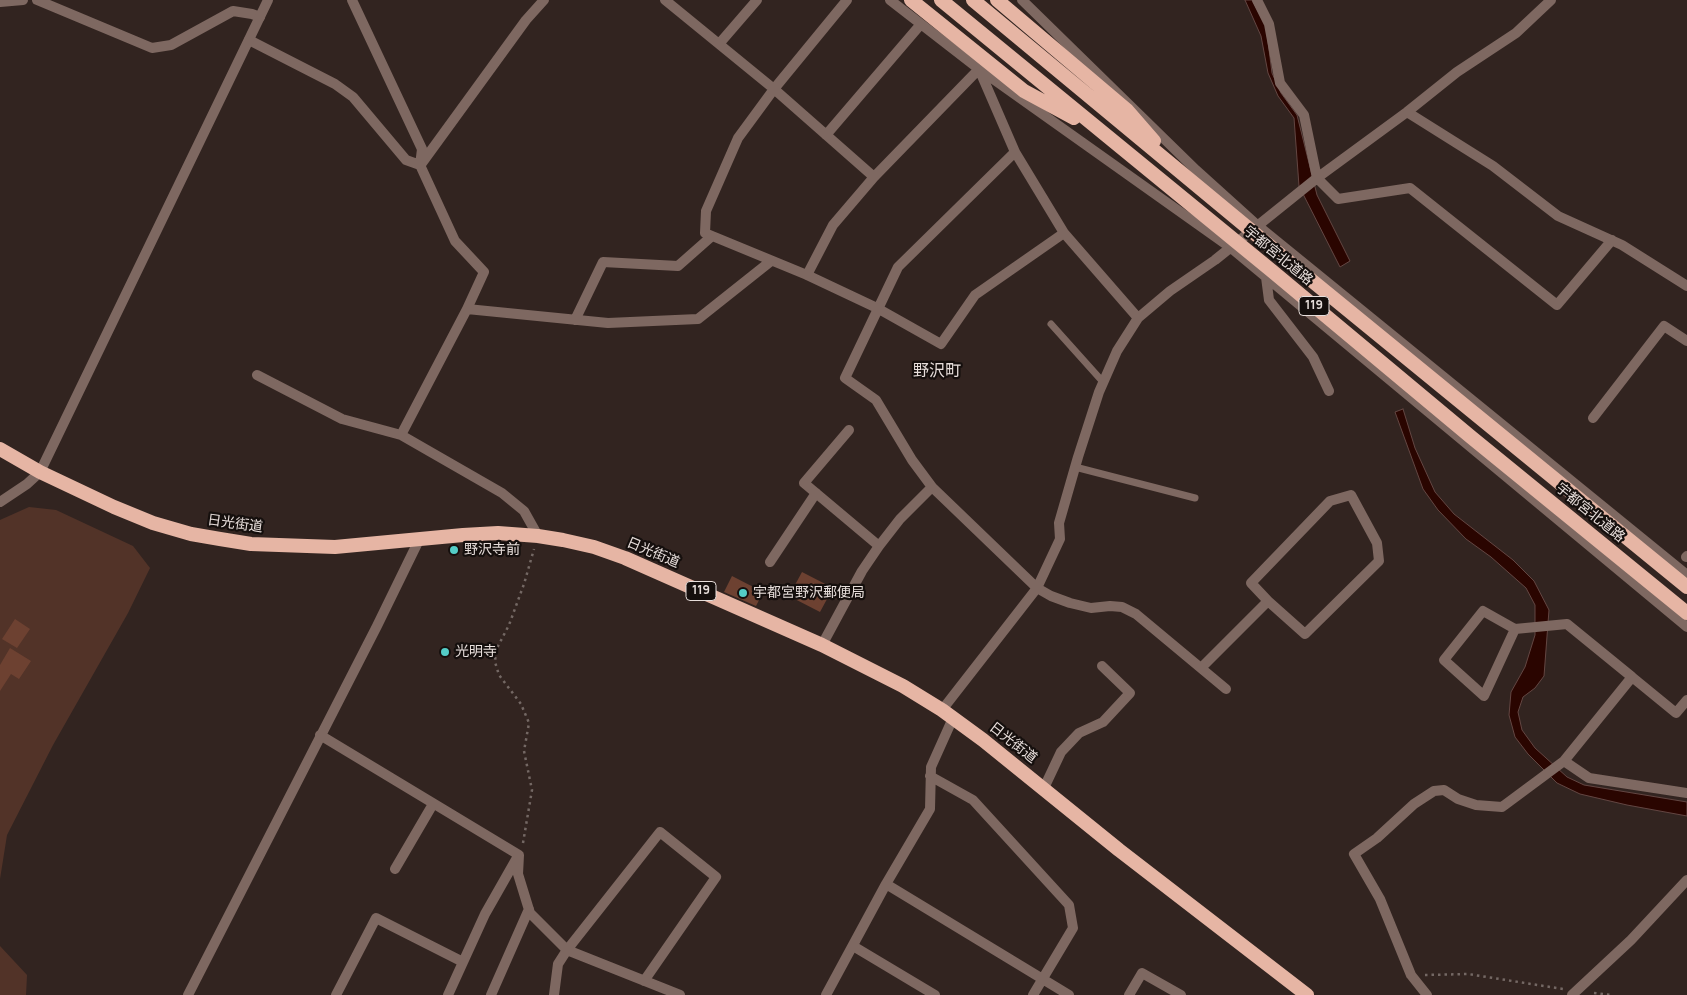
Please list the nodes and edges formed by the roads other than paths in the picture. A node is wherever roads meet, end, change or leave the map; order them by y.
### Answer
1 (23, 0) edge
2 (37, 0) edge
3 (268, 0) edge
4 (352, 0) edge
5 (544, 0) edge
6 (665, 0) edge
7 (757, 0) edge
8 (847, 0) edge
9 (890, 0) edge
10 (911, 0) edge
11 (941, 0) edge
12 (972, 0) edge
13 (997, 0) edge
14 (1022, 0) edge
15 (1257, 0) edge
16 (1551, 0) edge
17 (0, 2) edge
18 (260, 17) junction
19 (921, 24) junction
20 (249, 40) junction
21 (719, 44) junction
22 (979, 69) junction
23 (774, 89) junction
24 (1407, 112) junction
25 (1103, 134) junction
26 (826, 135) junction
27 (1015, 152) junction
28 (420, 165) junction
29 (1185, 176) junction
30 (874, 177) junction
31 (1317, 178) junction
32 (1258, 226) junction
33 (1064, 233) junction
34 (712, 236) junction
35 (1612, 240) junction
36 (1231, 248) junction
37 (771, 261) junction
38 (807, 275) junction
39 (1266, 277) junction
40 (1687, 286) edge
41 (877, 308) junction
42 (467, 309) junction
43 (1138, 318) junction
44 (575, 320) junction
45 (1051, 324) dead end
46 (1687, 341) edge
47 (257, 375) dead end
48 (1103, 382) junction
49 (1330, 391) dead end
50 (1593, 418) dead end
51 (849, 430) dead end
52 (401, 435) junction
53 (0, 450) edge
54 (1075, 467) junction
55 (40, 472) junction
56 (932, 487) junction
57 (816, 493) junction
58 (1195, 498) dead end
59 (0, 502) edge
60 (538, 536) junction
61 (419, 540) junction
62 (880, 546) junction
63 (770, 562) dead end
64 (1687, 575) edge
65 (1687, 587) edge
66 (1037, 588) junction
67 (1268, 601) junction
68 (1687, 612) edge
69 (1687, 627) edge
70 (1515, 629) junction
71 (822, 645) junction
72 (1102, 666) dead end
73 (1201, 668) junction
74 (1632, 677) junction
75 (1226, 689) dead end
76 (1687, 700) edge
77 (948, 714) junction
78 (320, 735) junction
79 (1564, 761) junction
80 (930, 776) junction
81 (1044, 788) junction
82 (1687, 793) edge
83 (433, 804) junction
84 (521, 850) junction
85 (395, 869) dead end
86 (1687, 880) edge
87 (886, 884) junction
88 (529, 909) junction
89 (852, 946) junction
90 (567, 950) junction
91 (463, 962) junction
92 (1043, 979) junction
93 (644, 981) junction
94 (1574, 993) edge
95 (1305, 994) edge
96 (188, 995) edge
97 (336, 995) edge
98 (448, 995) edge
99 (490, 995) edge
100 (554, 995) edge
101 (680, 995) edge
102 (826, 995) edge
103 (935, 995) edge
104 (1033, 995) edge
105 (1069, 995) edge
106 (1129, 995) edge
107 (1181, 995) edge
108 (1427, 995) edge

1 - 17 street
2 - 18 street
3 - 18 street
4 - 28 street
5 - 28 street
6 - 21 street
7 - 21 street
8 - 23 street
9 - 19 street
10 - 25 highway
11 - 25 highway, 宇都宮北道路 / 119
12 - 29 highway, 宇都宮北道路 / 119
13 - 29 highway
14 - 32 street
15 - 31 street
16 - 24 street
18 - 20 street
19 - 22 street
19 - 26 street
20 - 28 street
20 - 55 street
21 - 23 street
22 - 27 street
22 - 30 street
22 - 36 street
23 - 26 street
23 - 34 street
24 - 31 street
24 - 35 street
25 - 68 highway, 宇都宮北道路 / 119
26 - 30 street
27 - 33 street
27 - 41 street
28 - 42 street
29 - 65 highway, 宇都宮北道路 / 119
30 - 38 street
31 - 32 street
31 - 35 street
32 - 36 street
32 - 64 street
33 - 41 street
33 - 43 street
34 - 37 street
34 - 44 street
35 - 40 street
36 - 39 street
36 - 43 street
37 - 38 street
37 - 44 street
38 - 41 street
39 - 49 street
39 - 69 street
41 - 56 street
42 - 44 street
42 - 52 street
43 - 48 street
45 - 48 lane
46 - 50 street
47 - 52 street
48 - 54 street
51 - 57 street
52 - 60 street
53 - 55 highway, 日光街道 / 119
54 - 58 lane
54 - 66 street
55 - 59 street
55 - 61 highway, 日光街道 / 119
56 - 62 street
56 - 66 street
57 - 62 street
57 - 63 street
60 - 61 highway, 日光街道 / 119
60 - 71 highway, 日光街道 / 119
61 - 78 street
62 - 71 street
66 - 73 street
66 - 77 street
67 - 67 street
67 - 73 street
70 - 70 street
70 - 74 street
71 - 77 highway, 日光街道 / 119
72 - 81 street
73 - 75 street
74 - 76 street
74 - 79 street
77 - 80 street
77 - 81 highway, 日光街道 / 119
78 - 83 street
78 - 96 street
79 - 82 street
79 - 108 street
80 - 87 street
80 - 92 street
81 - 95 highway, 日光街道 / 119
83 - 84 street
83 - 85 street
84 - 88 street
84 - 91 street
86 - 94 street
87 - 89 street
87 - 92 street
88 - 90 street
88 - 99 street
89 - 102 street
89 - 103 street
90 - 93 street
90 - 93 street
90 - 100 street
91 - 97 street
91 - 98 street
92 - 104 street
92 - 105 street
93 - 101 street
106 - 107 street

